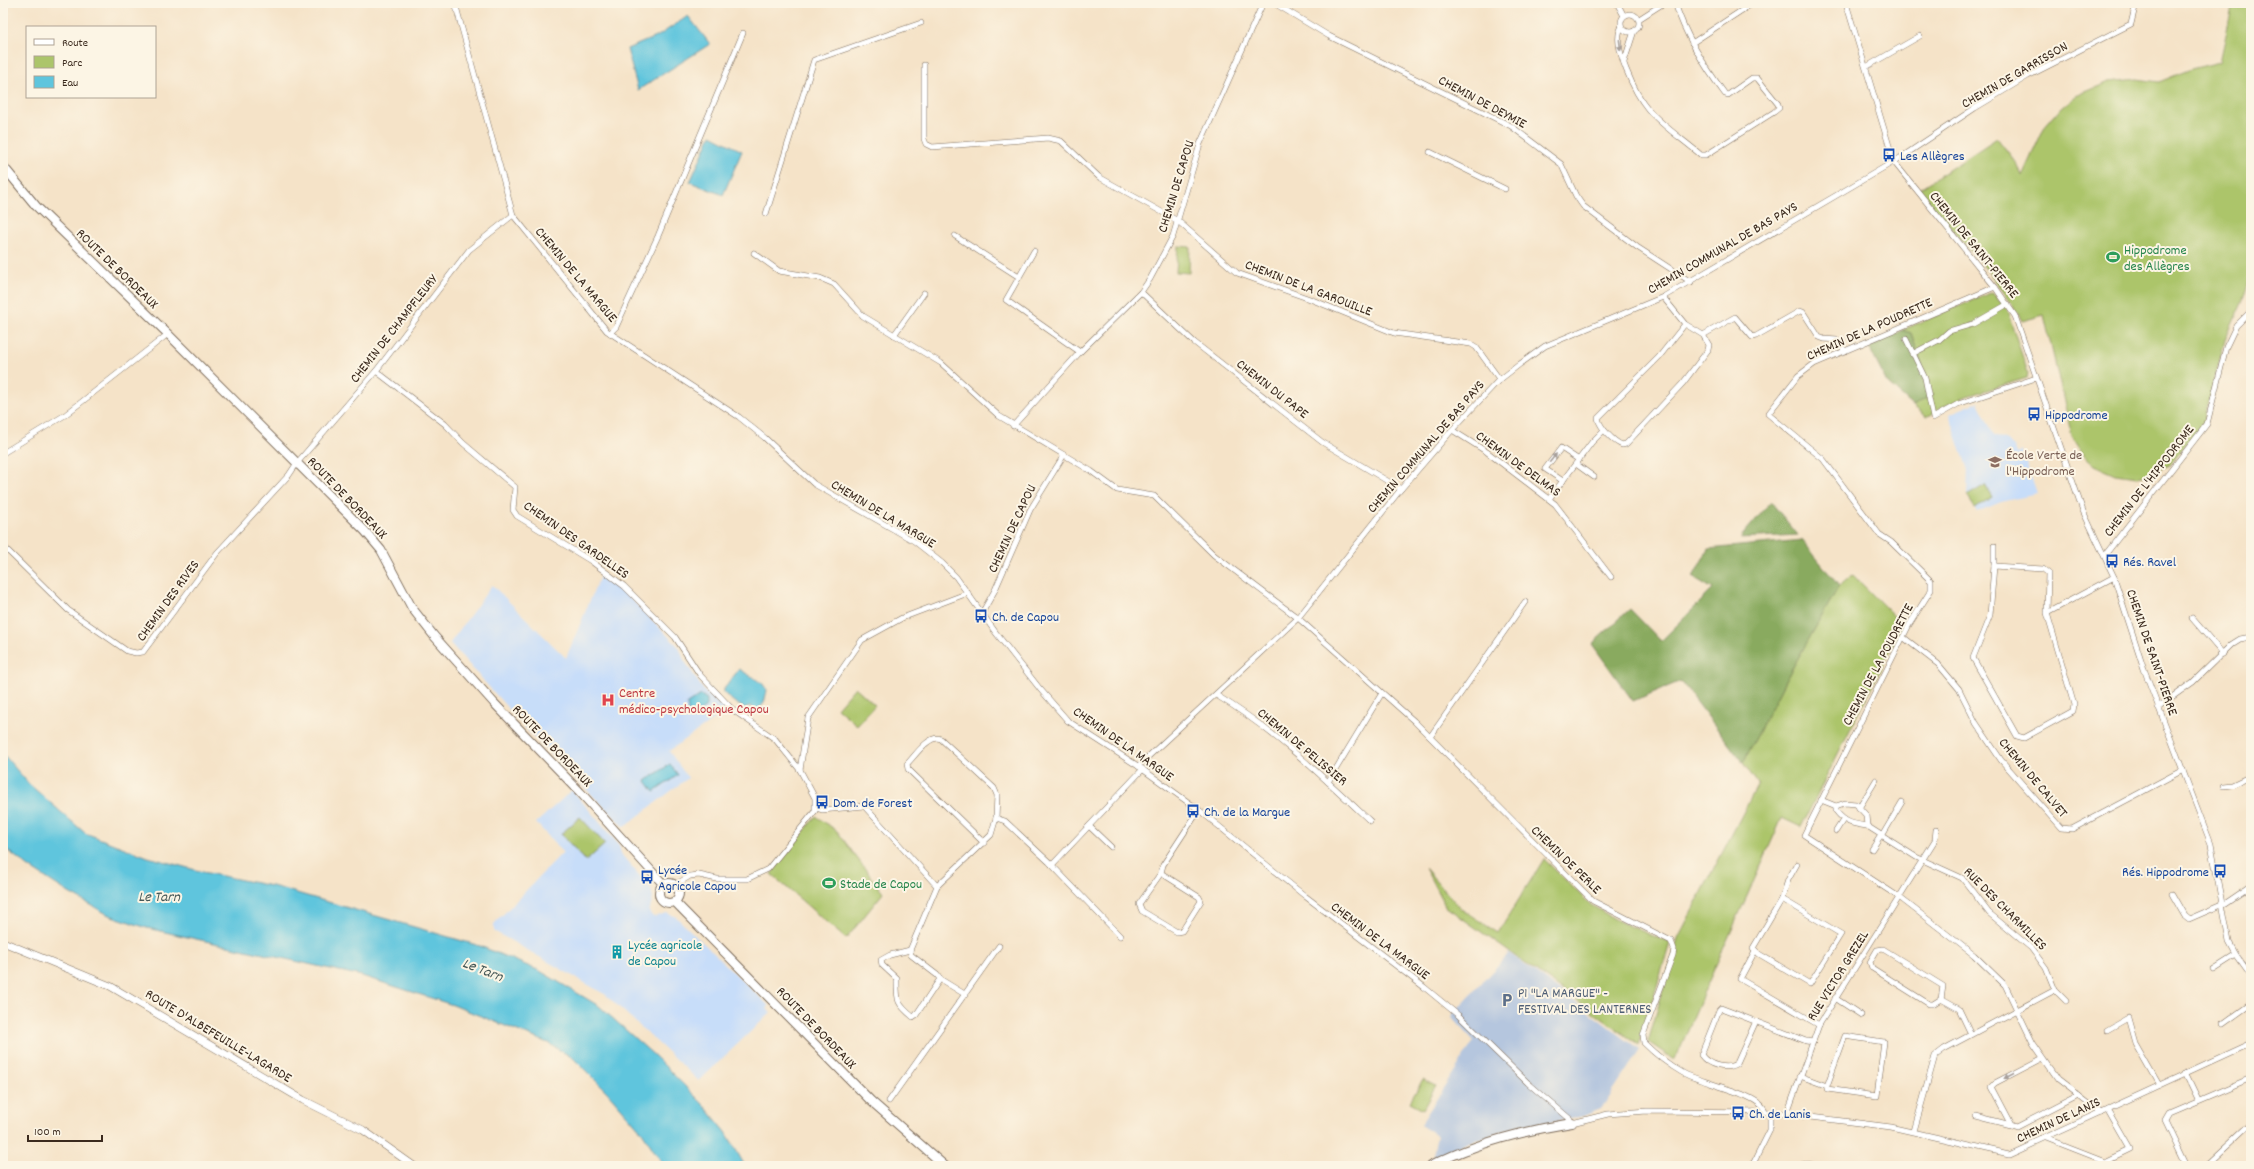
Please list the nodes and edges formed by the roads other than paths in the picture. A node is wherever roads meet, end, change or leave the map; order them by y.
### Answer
1 (455, 3) edge
2 (1263, 3) edge
3 (1274, 3) edge
4 (1617, 3) edge
5 (1664, 3) edge
6 (1676, 3) edge
7 (1753, 3) edge
8 (1846, 3) edge
9 (2136, 3) edge
10 (1656, 5) edge
11 (1624, 16) junction
12 (1639, 19) junction
13 (921, 23) dead end
14 (1621, 28) junction
15 (1634, 31) junction
16 (743, 33) dead end
17 (1920, 36) dead end
18 (1692, 43) junction
19 (1624, 63) junction
20 (924, 65) dead end
21 (1866, 68) junction
22 (1430, 152) dead end
23 (1894, 162) junction
24 (3, 166) edge
25 (1505, 189) dead end
26 (766, 214) dead end
27 (513, 215) junction
28 (1178, 221) junction
29 (956, 236) dead end
30 (1034, 252) dead end
31 (754, 254) dead end
32 (1019, 277) junction
33 (1691, 282) junction
34 (1995, 287) junction
35 (1141, 292) junction
36 (924, 293) dead end
37 (1663, 298) junction
38 (2008, 304) junction
39 (2251, 311) edge
40 (1685, 324) junction
41 (610, 333) junction
42 (168, 334) junction
43 (894, 335) junction
44 (1703, 336) junction
45 (1906, 338) dead end
46 (1845, 351) junction
47 (1080, 352) junction
48 (1912, 354) junction
49 (376, 371) junction
50 (2036, 378) junction
51 (1500, 380) junction
52 (1014, 426) junction
53 (1452, 430) junction
54 (1604, 430) junction
55 (3, 453) edge
56 (1064, 455) junction
57 (1577, 462) junction
58 (298, 463) junction
59 (1594, 477) dead end
60 (1562, 481) junction
61 (1401, 489) junction
62 (1549, 499) junction
63 (3, 546) edge
64 (1994, 546) dead end
65 (2105, 555) junction
66 (1994, 566) junction
67 (1611, 577) dead end
68 (2114, 577) junction
69 (968, 593) junction
70 (1525, 602) dead end
71 (982, 613) junction
72 (2047, 613) junction
73 (1298, 618) junction
74 (2192, 618) dead end
75 (1903, 637) junction
76 (2251, 637) edge
77 (2223, 654) junction
78 (1382, 693) junction
79 (1216, 695) junction
80 (2158, 707) junction
81 (1430, 737) junction
82 (1140, 768) junction
83 (800, 770) junction
84 (2183, 770) junction
85 (2251, 776) edge
86 (1876, 780) dead end
87 (1328, 782) junction
88 (2223, 786) dead end
89 (1821, 800) junction
90 (1902, 802) dead end
91 (1836, 806) junction
92 (816, 808) junction
93 (1859, 808) junction
94 (1198, 810) junction
95 (996, 818) junction
96 (1843, 820) junction
97 (1370, 821) dead end
98 (1089, 826) junction
99 (1867, 826) junction
100 (1836, 830) dead end
101 (1936, 830) dead end
102 (1882, 835) junction
103 (984, 843) junction
104 (1111, 847) dead end
105 (1872, 850) dead end
106 (1922, 861) junction
107 (1797, 864) dead end
108 (1052, 865) junction
109 (1161, 873) junction
110 (664, 885) junction
111 (675, 885) junction
112 (937, 886) junction
113 (2251, 886) edge
114 (2172, 894) dead end
115 (1899, 897) junction
116 (1782, 899) junction
117 (675, 902) junction
118 (2222, 904) junction
119 (1120, 936) dead end
120 (3, 942) edge
121 (999, 946) dead end
122 (910, 950) junction
123 (1755, 951) junction
124 (1865, 952) junction
125 (2236, 956) junction
126 (1873, 957) junction
127 (2214, 969) dead end
128 (2251, 976) edge
129 (940, 979) junction
130 (2055, 990) junction
131 (966, 995) junction
132 (1835, 998) junction
133 (1941, 999) junction
134 (2066, 1001) dead end
135 (2251, 1003) edge
136 (2017, 1011) junction
137 (1862, 1015) dead end
138 (1756, 1021) junction
139 (2223, 1022) dead end
140 (1819, 1025) junction
141 (2107, 1030) dead end
142 (1971, 1034) junction
143 (1813, 1042) junction
144 (2251, 1042) edge
145 (2043, 1058) junction
146 (2185, 1072) junction
147 (1800, 1076) junction
148 (2251, 1078) edge
149 (2159, 1085) junction
150 (1827, 1086) junction
151 (2079, 1095) junction
152 (2198, 1099) junction
153 (889, 1101) dead end
154 (2107, 1109) junction
155 (1767, 1111) junction
156 (2101, 1112) junction
157 (1787, 1114) junction
158 (1976, 1116) dead end
159 (1572, 1123) junction
160 (2011, 1125) junction
161 (2251, 1125) edge
162 (1914, 1131) junction
163 (2046, 1138) junction
164 (1753, 1164) edge
165 (414, 1166) edge
166 (945, 1166) edge
167 (1430, 1166) edge
168 (1762, 1166) edge
169 (1796, 1166) edge
170 (1822, 1166) edge
171 (2187, 1166) edge
172 (2208, 1166) edge

1 - 27 street, CHEMIN DE LA MARGUE
2 - 28 street, CHEMIN DE CAPOU
3 - 33 street, CHEMIN DE DEYMIE
4 - 11 street
5 - 10 street
6 - 18 street
7 - 18 street
8 - 21 street, CHEMIN DE SAINT-PIERRE
9 - 23 street, CHEMIN DE GARRISSON
10 - 12 street
11 - 12 street
11 - 14 street
12 - 15 street
13 - 26 street
14 - 15 street
14 -> 19 street
15 - 19 street
16 - 41 street
17 - 21 street
18 - 19 street
20 - 28 street, CHEMIN DE LA GAROUILLE
21 - 23 street, CHEMIN DE SAINT-PIERRE
22 - 25 street
23 - 33 street, CHEMIN COMMUNAL DE BAS PAYS
23 - 34 street, CHEMIN DE SAINT-PIERRE
24 - 42 main road, ROUTE DE BORDEAUX
27 - 41 street, CHEMIN DE LA MARGUE
27 - 49 street, CHEMIN DE CHAMPFLEURY
28 - 35 street, CHEMIN DE CAPOU
28 - 51 street, CHEMIN DE LA GAROUILLE
29 - 32 street
30 - 32 street
31 - 43 street, CHEMIN DE PERLE
32 - 47 street
33 - 37 street, CHEMIN COMMUNAL DE BAS PAYS
34 - 38 street, CHEMIN DE SAINT-PIERRE
34 - 46 street, CHEMIN DE LA POUDRETTE
35 - 47 street, CHEMIN DE CAPOU
35 - 61 street, CHEMIN DU PAPE
36 - 43 street
37 - 40 street
37 - 51 street, CHEMIN COMMUNAL DE BAS PAYS
38 - 48 street
38 - 50 street, CHEMIN DE SAINT-PIERRE
39 - 65 street, CHEMIN DE L'HIPPODROME
40 - 44 street
40 - 54 street
41 - 69 street, CHEMIN DE LA MARGUE
42 - 55 street
42 - 58 main road, ROUTE DE BORDEAUX
43 - 52 street, CHEMIN DE PERLE
44 - 46 street
44 - 54 street
45 - 48 street
46 - 75 street, CHEMIN DE LA POUDRETTE
47 - 52 street, CHEMIN DE CAPOU
48 - 50 street
49 - 58 street, CHEMIN DE CHAMPFLEURY
49 - 83 street, CHEMIN DES GARDELLES
50 - 65 street, CHEMIN DE SAINT-PIERRE
51 - 53 street, CHEMIN COMMUNAL DE BAS PAYS
52 - 56 street, CHEMIN DE PERLE
53 - 61 street, CHEMIN COMMUNAL DE BAS PAYS
53 - 62 street, CHEMIN DE DELMAS
54 - 57 street
56 - 71 street, CHEMIN DE CAPOU
56 - 73 street, CHEMIN DE PERLE
57 - 59 street
57 - 60 street
60 -> 57 street
58 - 63 street, CHEMIN DES RIVES
58 - 110 main road, ROUTE DE BORDEAUX
60 - 62 street
61 - 73 street, CHEMIN COMMUNAL DE BAS PAYS
62 - 67 street, CHEMIN DE DELMAS
64 - 66 street
65 - 68 street, CHEMIN DE SAINT-PIERRE
66 - 72 street
66 - 72 street
68 - 72 street
68 - 80 street, CHEMIN DE SAINT-PIERRE
69 - 71 street, CHEMIN DE LA MARGUE
69 - 83 street
70 - 81 street
71 - 82 street, CHEMIN DE LA MARGUE
73 - 78 street, CHEMIN DE PERLE
73 - 79 street, CHEMIN COMMUNAL DE BAS PAYS
74 - 77 street
75 - 84 street, CHEMIN DE CALVET
75 - 89 street, CHEMIN DE LA POUDRETTE
76 - 77 street
77 - 80 street
78 - 81 street, CHEMIN DE PERLE
78 - 87 street
79 - 82 street, CHEMIN COMMUNAL DE BAS PAYS
79 - 87 street, CHEMIN DE PELISSIER
80 - 84 street, CHEMIN DE SAINT-PIERRE
81 - 155 street, CHEMIN DE PERLE
82 - 94 street, CHEMIN DE LA MARGUE
82 - 98 street, CHEMIN COMMUNAL DE BAS PAYS
83 - 92 street
84 - 118 street, CHEMIN DE SAINT-PIERRE
85 - 88 street
86 - 93 street
87 - 97 street, CHEMIN DE PELISSIER
89 - 91 street
89 - 115 street, CHEMIN DE LA POUDRETTE
90 - 102 street
91 - 93 street
91 - 96 street
92 - 111 street
92 - 112 street
93 - 99 street
94 - 109 street
94 - 159 street, CHEMIN DE LA MARGUE
95 - 103 street
95 - 103 street
95 - 108 street
96 - 99 street, RUE DES CHARMILLES
96 - 100 street
98 - 104 street
98 - 108 street, CHEMIN COMMUNAL DE BAS PAYS
99 - 102 street, RUE DES CHARMILLES
101 - 106 street
102 - 105 street
102 - 106 street, RUE DES CHARMILLES
103 - 112 street
106 - 115 street
106 - 130 street, RUE DES CHARMILLES
107 - 116 street
108 - 119 street
109 - 109 street
110 - 111 main road
110 - 117 main road
111 - 117 main road
112 - 122 street
113 - 118 street
114 - 118 street
115 - 124 street, RUE VICTOR GREZEL
115 - 136 street, CHEMIN DE LA POUDRETTE
116 - 123 street
116 - 123 street
117 - 166 main road, ROUTE DE BORDEAUX
118 - 125 street, CHEMIN DE SAINT-PIERRE
120 - 165 main road, ROUTE D'ALBEFEUILLE-LAGARDE
121 - 131 street
122 - 129 street
122 - 129 street
123 - 140 street
124 - 126 street
124 - 132 street, RUE VICTOR GREZEL
125 - 127 street
125 - 128 street, CHEMIN DE SAINT-PIERRE
126 - 133 street
126 - 133 street
129 - 131 street
130 - 134 street, RUE DES CHARMILLES
130 - 136 street
131 - 153 street
132 - 137 street
132 - 140 street, RUE VICTOR GREZEL
133 - 142 street
135 - 139 street
136 - 142 street
136 - 145 street, CHEMIN DE LA POUDRETTE
138 - 138 street
138 - 143 street
140 - 143 street, RUE VICTOR GREZEL
141 - 149 street
142 - 162 street
143 - 147 street, RUE VICTOR GREZEL
144 - 146 street, CHEMIN DE LANIS
145 - 151 street, CHEMIN DE LA POUDRETTE
145 -> 160 street
146 - 149 street, CHEMIN DE LANIS
146 - 152 street
147 - 150 street
147 - 157 street, RUE VICTOR GREZEL
148 - 152 street
149 - 154 street, CHEMIN DE LANIS
150 - 150 street
151 - 156 street, CHEMIN DE LA POUDRETTE
151 - 160 street
152 - 171 street
154 - 156 street, CHEMIN DE LANIS
154 - 163 street
155 - 157 street, CHEMIN DE LANIS
155 - 159 street
155 - 164 street
156 - 163 street, CHEMIN DE LANIS
157 - 162 street, CHEMIN DE LANIS
158 - 160 street
159 - 167 main road
161 - 172 street
162 - 163 street, CHEMIN DE LANIS
164 - 168 street
169 - 170 street

